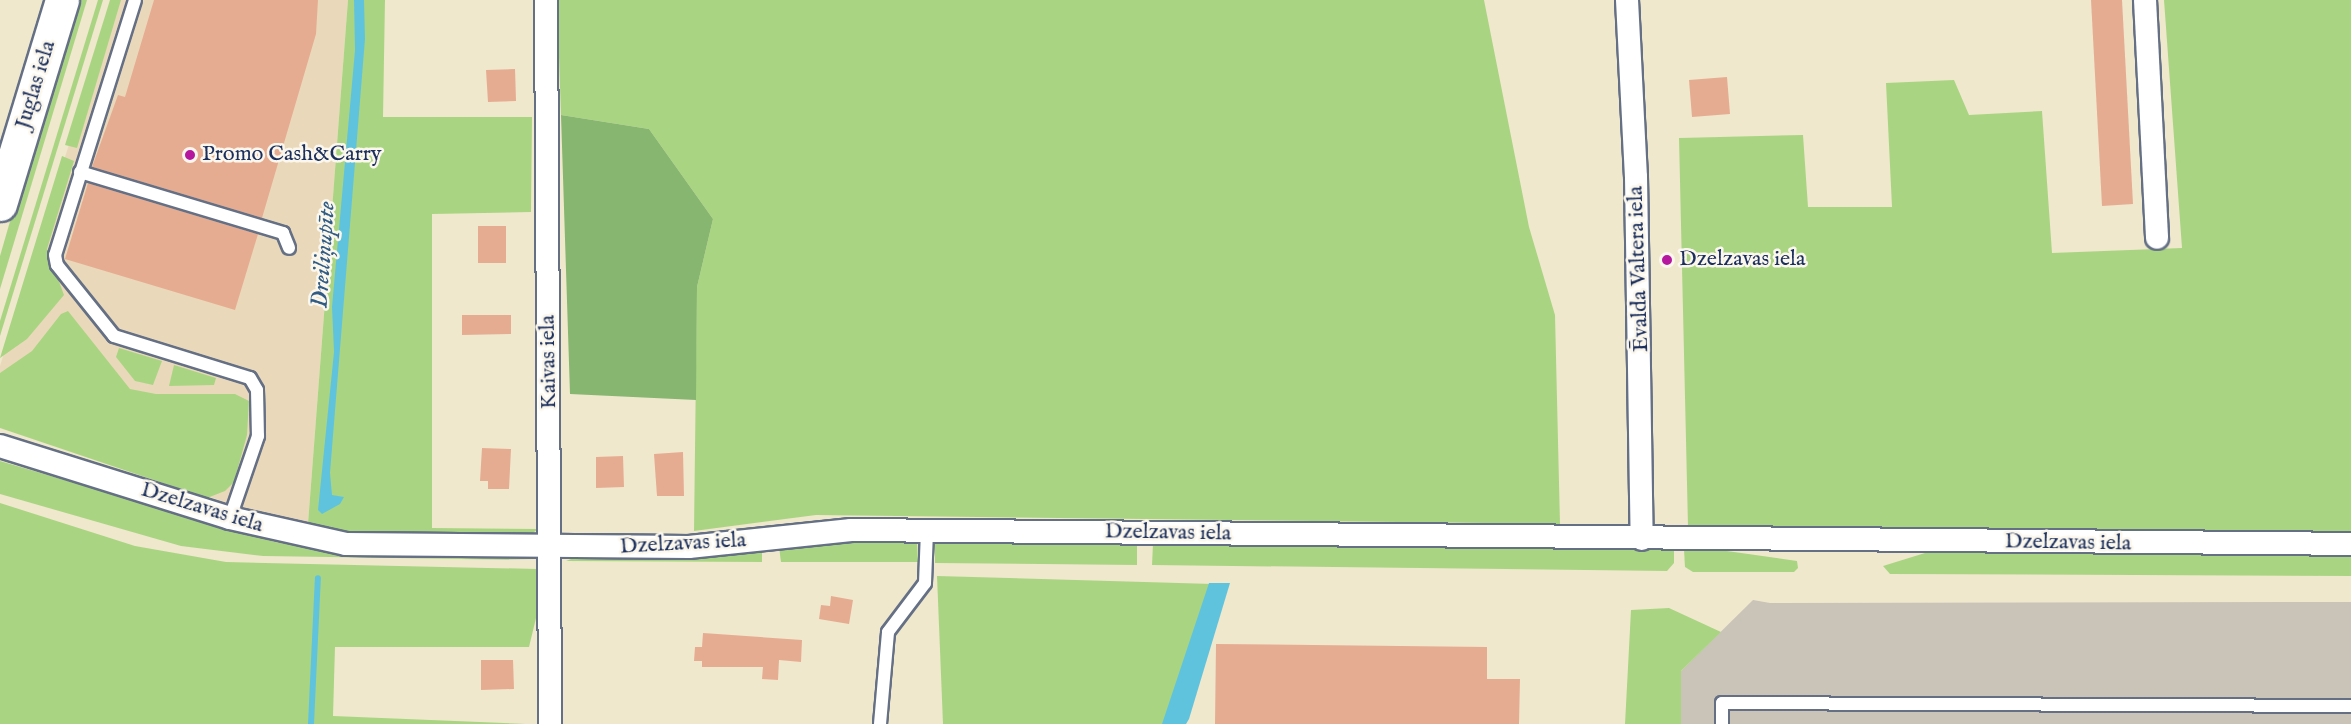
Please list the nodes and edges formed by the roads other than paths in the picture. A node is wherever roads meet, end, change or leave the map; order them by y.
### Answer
1 (62, 0) edge
2 (135, 0) edge
3 (546, 0) edge
4 (1626, 0) edge
5 (2145, 0) edge
6 (81, 172) junction
7 (0, 204) edge
8 (2157, 238) dead end
9 (289, 248) dead end
10 (0, 446) edge
11 (230, 518) junction
12 (927, 530) junction
13 (1642, 539) junction
14 (2351, 544) edge
15 (551, 548) junction
16 (2351, 706) edge
17 (550, 724) edge
18 (880, 724) edge
19 (1722, 724) edge

1 - 7 main road, Juglas iela
2 - 6 lane
3 - 15 street, Kaivas iela
4 - 13 street, Ēvalda Valtera iela
5 - 8 street
6 - 9 lane
6 - 11 lane
10 - 11 street, Dzelzavas iela
11 - 15 street, Dzelzavas iela
12 - 13 street, Dzelzavas iela
12 - 15 street, Dzelzavas iela
12 - 18 lane
13 - 14 street, Dzelzavas iela
15 - 17 street, Kaivas iela
16 - 19 lane

